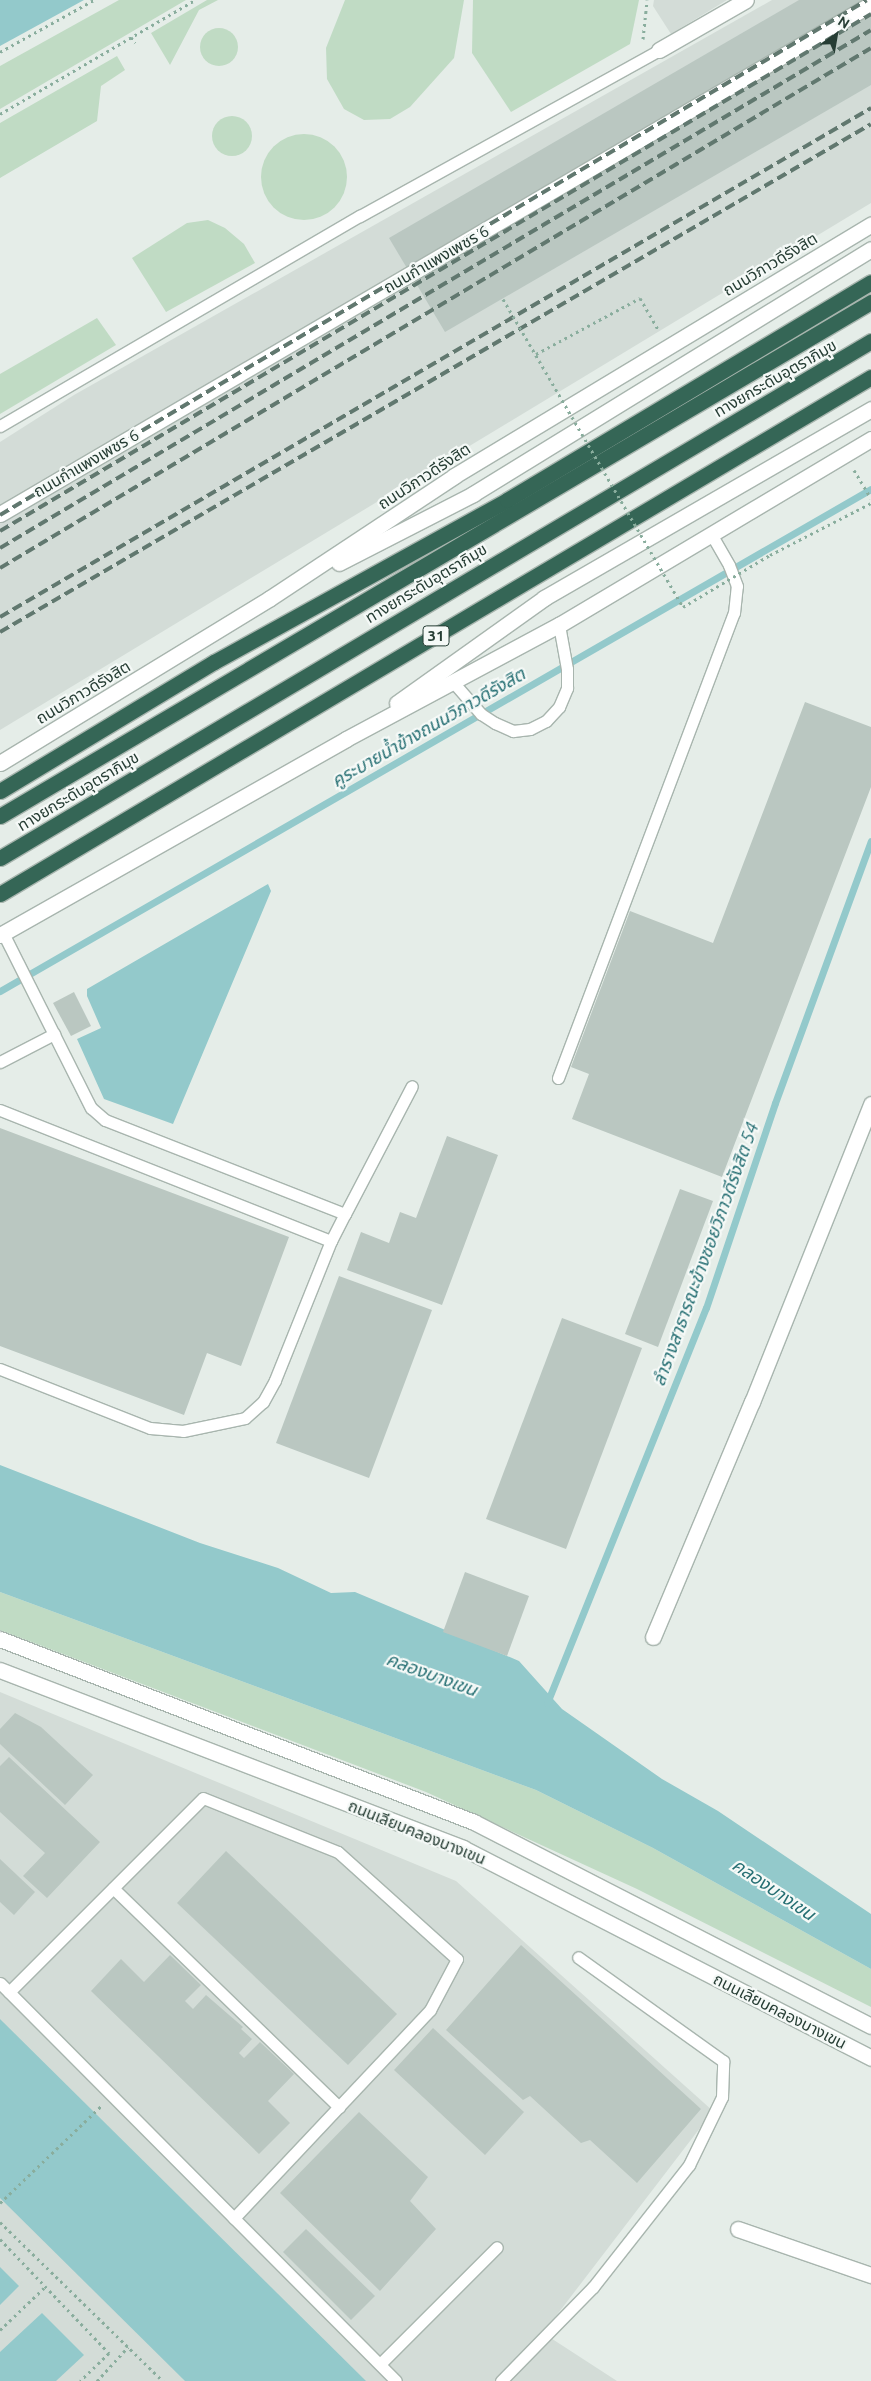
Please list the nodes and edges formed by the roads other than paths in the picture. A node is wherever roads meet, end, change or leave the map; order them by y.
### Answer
1 (746, 0) edge
2 (871, 4) edge
3 (654, 52) joint
4 (871, 224) edge
5 (871, 249) edge
6 (871, 282) edge
7 (871, 302) edge
8 (871, 341) edge
9 (871, 377) edge
10 (871, 409) edge
11 (0, 426) edge
12 (871, 440) edge
13 (0, 514) edge
14 (711, 534) junction
15 (270, 598) junction
16 (559, 625) junction
17 (453, 682) junction
18 (346, 739) junction
19 (0, 763) edge
20 (0, 791) edge
21 (0, 816) edge
22 (0, 858) edge
23 (0, 894) edge
24 (1, 934) edge
25 (54, 1034) junction
26 (0, 1062) edge
27 (558, 1078) dead end
28 (412, 1086) dead end
29 (871, 1104) edge
30 (0, 1110) edge
31 (345, 1214) junction
32 (331, 1241) junction
33 (0, 1369) edge
34 (653, 1636) dead end
35 (0, 1639) edge
36 (0, 1670) edge
37 (113, 1888) junction
38 (578, 1957) dead end
39 (0, 1983) edge
40 (10, 1992) junction
41 (871, 2026) edge
42 (871, 2058) edge
43 (339, 2107) junction
44 (234, 2218) junction
45 (738, 2229) dead end
46 (497, 2247) dead end
47 (871, 2275) edge
48 (380, 2364) junction
49 (396, 2381) edge
50 (502, 2381) edge

1 - 3 main road
2 - 13 main road, ถนนกำแพงเพชร 6
3 - 11 lane
4 - 15 main road, ถนนวิภาวดีรังสิต
5 - 15 main road
6 - 20 highway
7 - 21 highway, ทางยกระดับอุตราภิมุข
8 - 22 highway, ทางยกระดับอุตราภิมุข / 31
9 - 23 highway, 31
10 - 18 main road
12 - 14 main road
14 - 16 main road
14 - 27 lane
15 - 19 main road, ถนนวิภาวดีรังสิต
16 - 17 main road
16 - 17 lane
17 - 18 main road
18 - 24 main road
24 - 25 lane
25 - 26 lane
25 - 31 lane
28 - 31 lane
29 - 34 main road
30 - 32 lane
31 - 32 lane
32 - 33 lane
35 - 41 main road, ถนนเลียบคลองบางเขน
36 - 42 main road, ถนนเลียบคลองบางเขน
37 - 40 lane
37 - 43 lane
37 - 43 lane
38 - 50 lane
39 - 40 lane
40 - 44 lane
43 - 44 lane
44 - 48 lane
45 - 47 main road
46 - 48 lane
48 - 49 lane

